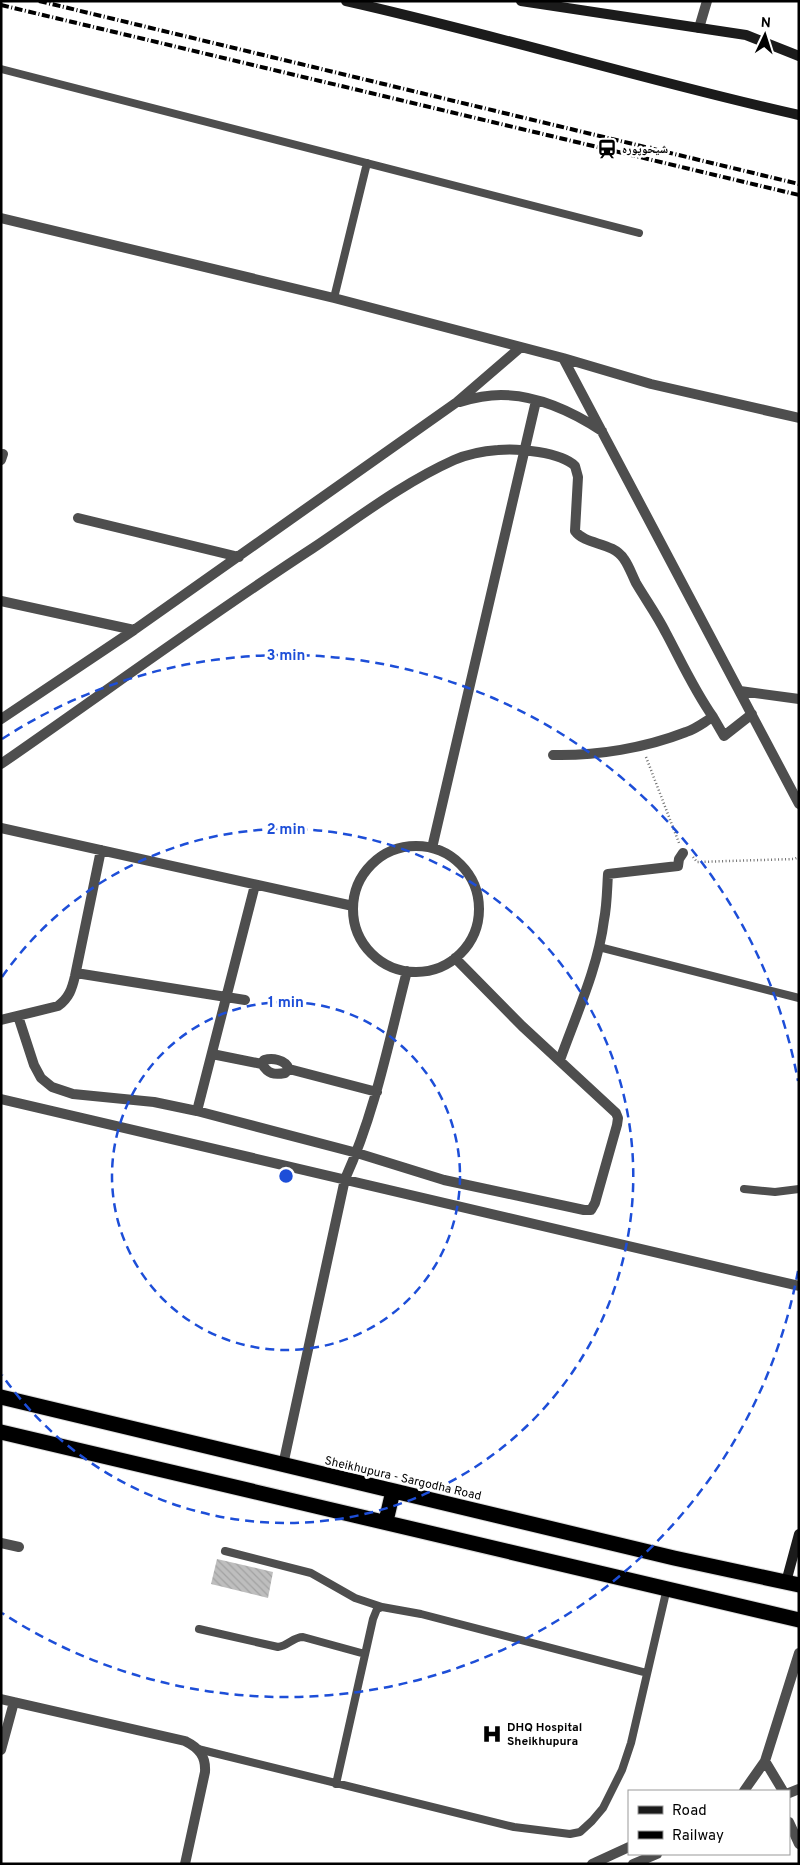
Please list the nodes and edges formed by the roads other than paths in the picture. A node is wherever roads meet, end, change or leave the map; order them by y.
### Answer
1 (346, 1) edge
2 (521, 1) edge
3 (707, 1) edge
4 (698, 28) junction
5 (799, 56) edge
6 (1, 69) edge
7 (799, 115) edge
8 (368, 163) junction
9 (1, 218) edge
10 (639, 233) dead end
11 (334, 298) junction
12 (521, 347) junction
13 (563, 358) junction
14 (536, 401) junction
15 (457, 402) junction
16 (799, 418) edge
17 (603, 432) junction
18 (525, 451) junction
19 (78, 518) dead end
20 (238, 556) junction
21 (1, 601) edge
22 (134, 630) junction
23 (740, 691) junction
24 (799, 699) edge
25 (752, 714) junction
26 (713, 717) junction
27 (1, 719) edge
28 (553, 755) dead end
29 (1, 764) edge
30 (799, 804) edge
31 (1, 828) edge
32 (432, 848) junction
33 (101, 850) junction
34 (683, 853) road end
35 (254, 885) junction
36 (353, 906) junction
37 (599, 947) junction
38 (454, 958) junction
39 (407, 971) junction
40 (76, 973) junction
41 (226, 997) junction
42 (799, 998) edge
43 (245, 1000) dead end
44 (18, 1016) junction
45 (1, 1020) edge
46 (212, 1054) junction
47 (560, 1060) junction
48 (376, 1092) junction
49 (1, 1099) edge
50 (197, 1111) junction
51 (357, 1153) junction
52 (346, 1179) junction
53 (799, 1188) edge
54 (744, 1189) dead end
55 (799, 1286) edge
56 (1, 1396) edge
57 (1, 1432) edge
58 (283, 1465) junction
59 (393, 1491) junction
60 (386, 1521) junction
61 (799, 1534) edge
62 (1, 1544) edge
63 (19, 1547) dead end
64 (225, 1551) dead end
65 (792, 1584) edge
66 (667, 1588) junction
67 (382, 1607) junction
68 (799, 1620) edge
69 (199, 1629) dead end
70 (799, 1653) edge
71 (365, 1654) junction
72 (648, 1673) junction
73 (1, 1699) edge
74 (14, 1702) junction
75 (198, 1749) junction
76 (1, 1750) edge
77 (764, 1761) junction
78 (336, 1784) junction
79 (745, 1790) edge
80 (782, 1790) edge
81 (790, 1824) edge
82 (799, 1844) edge
83 (628, 1847) edge
84 (655, 1855) edge
85 (185, 1864) edge
86 (592, 1864) edge
87 (633, 1864) edge

1 - 7 street
2 - 4 street
3 - 4 street
4 - 5 street
6 - 8 lane
8 - 10 lane
8 - 11 lane
9 - 11 street
11 - 12 street
12 - 13 street
12 - 15 street
13 - 16 street
13 - 17 street
14 - 15 street
14 - 17 street
14 - 18 street
15 - 20 street
17 - 23 street
18 - 26 street
18 - 29 street
18 - 32 street
19 - 20 street
20 - 22 street
21 - 22 street
22 - 27 street
23 - 24 street
23 - 25 street
25 - 26 street
25 - 30 street
26 - 28 street
31 - 33 street
32 - 36 street
32 - 38 street
33 - 35 street
33 - 40 street
34 - 37 street
35 - 36 street
35 - 41 street
36 - 39 street
37 - 42 lane
37 - 47 street
38 - 39 street
38 - 47 street
39 - 48 street
40 - 41 street
40 - 44 street
41 - 43 street
41 - 46 street
44 - 45 street
44 - 50 street
46 - 48 street
46 - 50 street
47 - 51 street
48 - 51 street
49 - 52 street
50 - 51 street
51 - 52 street
52 - 55 street
52 - 58 street
53 - 54 lane
56 - 58 highway, Sheikhupura - Sargodha Road
57 - 60 highway
58 - 59 highway, Sheikhupura - Sargodha Road
59 - 60 highway
59 - 65 highway, Sheikhupura - Sargodha Road
60 - 66 highway
61 - 65 street
62 - 63 street
64 - 67 lane
66 - 68 highway
66 - 72 lane
67 - 71 lane
67 - 72 lane
69 - 71 lane
70 - 77 street
71 - 78 lane
72 - 78 lane
73 - 74 street
74 - 75 street
74 - 76 street
75 - 78 lane
75 - 85 street
77 - 79 street
77 - 80 street
81 - 82 street
83 - 86 street
84 - 87 street

